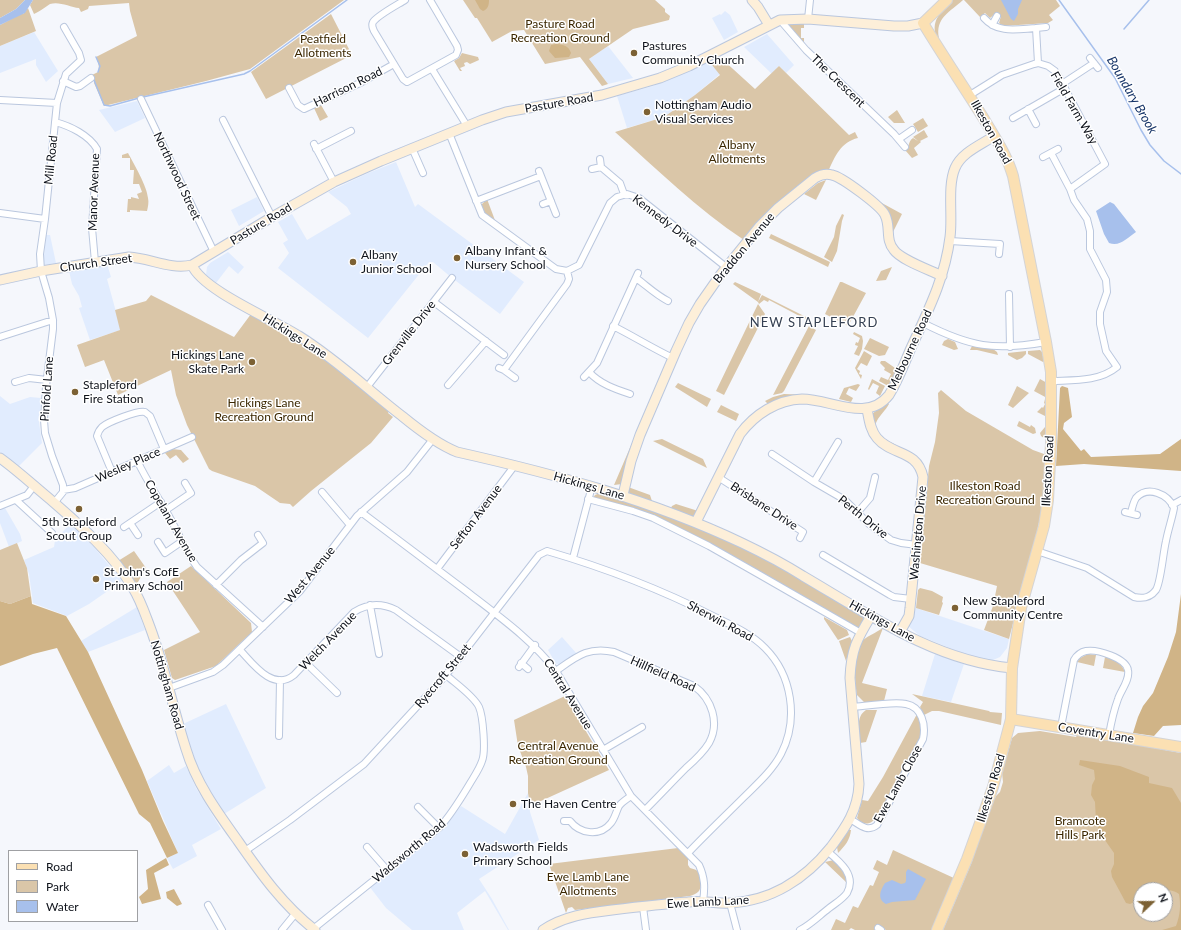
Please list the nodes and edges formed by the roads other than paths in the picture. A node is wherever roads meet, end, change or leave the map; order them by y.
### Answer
1 (405, 0) edge
2 (430, 0) edge
3 (752, 0) edge
4 (810, 0) edge
5 (944, 3) edge
6 (997, 16) dead end
7 (984, 18) dead end
8 (808, 19) junction
9 (780, 20) junction
10 (923, 23) junction
11 (992, 24) junction
12 (769, 25) junction
13 (64, 27) dead end
14 (1046, 27) dead end
15 (1036, 28) junction
16 (1038, 63) junction
17 (1094, 63) dead end
18 (394, 64) junction
19 (432, 69) junction
20 (91, 78) dead end
21 (63, 81) junction
22 (1064, 86) junction
23 (289, 88) dead end
24 (970, 95) junction
25 (141, 99) dead end
26 (0, 100) edge
27 (57, 103) junction
28 (1028, 109) junction
29 (1013, 118) dead end
30 (223, 120) dead end
31 (55, 122) junction
32 (1036, 124) dead end
33 (467, 126) junction
34 (912, 130) dead end
35 (351, 131) dead end
36 (449, 133) junction
37 (994, 136) junction
38 (899, 139) junction
39 (905, 147) dead end
40 (412, 148) junction
41 (1058, 149) dead end
42 (1051, 153) junction
43 (1043, 157) dead end
44 (600, 159) dead end
45 (600, 168) junction
46 (592, 169) dead end
47 (422, 174) dead end
48 (334, 182) junction
49 (1070, 189) junction
50 (624, 194) junction
51 (476, 201) junction
52 (551, 201) junction
53 (543, 204) dead end
54 (0, 213) edge
55 (556, 214) dead end
56 (272, 217) junction
57 (45, 219) junction
58 (950, 241) junction
59 (214, 252) junction
60 (999, 254) dead end
61 (95, 262) junction
62 (192, 265) junction
63 (726, 267) junction
64 (41, 271) junction
65 (567, 271) junction
66 (942, 276) junction
67 (452, 278) dead end
68 (0, 280) edge
69 (1009, 294) dead end
70 (668, 301) dead end
71 (434, 302) junction
72 (53, 320) junction
73 (923, 323) junction
74 (613, 326) junction
75 (534, 330) junction
76 (540, 334) dead end
77 (0, 337) edge
78 (486, 341) junction
79 (1046, 342) junction
80 (1010, 347) junction
81 (504, 355) dead end
82 (673, 358) junction
83 (589, 372) junction
84 (584, 377) dead end
85 (515, 378) dead end
86 (47, 380) junction
87 (1052, 381) junction
88 (18, 383) dead end
89 (448, 385) dead end
90 (367, 388) junction
91 (630, 394) dead end
92 (867, 409) junction
93 (192, 437) dead end
94 (433, 439) junction
95 (828, 444) dead end
96 (164, 448) junction
97 (772, 454) dead end
98 (0, 458) edge
99 (137, 460) junction
100 (515, 465) junction
101 (112, 472) junction
102 (718, 477) junction
103 (875, 478) dead end
104 (814, 482) junction
105 (184, 483) dead end
106 (866, 484) dead end
107 (873, 485) junction
108 (34, 486) junction
109 (592, 486) junction
110 (64, 490) junction
111 (322, 492) dead end
112 (622, 495) junction
113 (588, 499) junction
114 (16, 500) junction
115 (1181, 500) edge
116 (161, 502) junction
117 (54, 503) junction
118 (1172, 505) junction
119 (0, 506) edge
120 (166, 510) junction
121 (361, 512) junction
122 (858, 512) junction
123 (1131, 514) dead end
124 (696, 522) junction
125 (350, 525) junction
126 (53, 533) dead end
127 (138, 534) dead end
128 (258, 535) dead end
129 (800, 538) dead end
130 (158, 542) dead end
131 (181, 542) junction
132 (917, 545) junction
133 (164, 550) junction
134 (1037, 551) junction
135 (158, 554) dead end
136 (828, 556) dead end
137 (573, 558) junction
138 (436, 569) junction
139 (216, 585) junction
140 (912, 599) junction
141 (370, 605) junction
142 (494, 613) junction
143 (871, 616) junction
144 (262, 627) junction
145 (900, 632) junction
146 (861, 634) junction
147 (535, 646) junction
148 (240, 650) junction
149 (379, 654) dead end
150 (461, 657) junction
151 (306, 663) junction
152 (1012, 668) junction
153 (528, 669) dead end
154 (556, 671) junction
155 (446, 675) junction
156 (280, 680) junction
157 (169, 688) junction
158 (337, 693) dead end
159 (853, 707) junction
160 (1011, 719) junction
161 (642, 727) dead end
162 (1061, 727) junction
163 (1109, 735) junction
164 (279, 736) dead end
165 (1181, 747) edge
166 (603, 750) junction
167 (631, 796) junction
168 (418, 807) dead end
169 (645, 810) junction
170 (573, 813) dead end
171 (850, 819) junction
172 (439, 828) junction
173 (366, 847) dead end
174 (245, 851) junction
175 (827, 851) junction
176 (688, 853) junction
177 (387, 870) junction
178 (703, 901) junction
179 (730, 903) junction
180 (208, 905) dead end
181 (643, 907) junction
182 (218, 908) dead end
183 (212, 911) junction
184 (296, 914) junction
185 (555, 927) edge
186 (314, 929) edge
187 (222, 930) edge
188 (282, 930) edge
189 (543, 930) edge
190 (646, 930) edge
191 (737, 930) edge
192 (802, 930) edge
193 (937, 930) edge

1 - 18 street
2 - 19 street
3 - 12 main road
4 - 8 street
5 - 10 main road
6 - 11 street
7 - 11 street
8 - 9 main road, Pasture Road
8 - 10 main road, Pasture Road
9 - 12 main road, Pasture Road
9 - 38 street, The Crescent
10 - 24 main road, Ilkeston Road
11 - 15 street
12 - 33 main road, Pasture Road
13 - 21 street
14 - 15 street
15 - 16 street
16 - 22 street, Field Farm Way
16 - 24 street, Field Farm Way
17 - 22 street
18 - 19 street
18 - 23 street, Harrison Road
19 - 33 street
20 - 21 street
21 - 27 street, Mill Road
22 - 28 street
22 - 49 street, Field Farm Way
24 - 37 main road, Ilkeston Road
25 - 59 street, Northwood Street
26 - 27 street
27 - 31 street, Mill Road
28 - 29 street
28 - 32 street
30 - 56 street
31 - 57 street, Mill Road
31 - 61 street, Manor Avenue
33 - 36 main road, Pasture Road
34 - 38 street
35 - 48 street
36 - 40 main road, Pasture Road
36 - 51 street
37 - 58 main road, Melbourne Road
37 - 79 main road, Ilkeston Road
38 - 39 street, The Crescent
40 - 47 street
40 - 48 main road, Pasture Road
41 - 42 street
42 - 43 street
42 - 49 street
44 - 45 street
45 - 46 street
45 - 50 street
48 - 56 main road, Pasture Road
49 - 87 street
50 - 63 street, Kennedy Drive
50 - 65 street, Kennedy Drive
51 - 52 street
51 - 65 street
52 - 53 street
52 - 55 street
54 - 57 street
56 - 59 main road, Pasture Road
57 - 64 street, Mill Road
58 - 60 street
58 - 66 main road, Melbourne Road
59 - 62 main road, Pasture Road
61 - 62 main road, Church Street
61 - 64 main road, Church Street
62 - 90 main road, Hickings Lane
63 - 66 main road, Braddon Avenue
63 - 82 main road, Braddon Avenue
64 - 68 main road, Church Street
64 - 72 street, Pinfold Lane
65 - 75 street
66 - 73 main road, Melbourne Road
67 - 71 street, Grenville Drive
69 - 80 street
70 - 74 street
71 - 78 street
71 - 90 street, Grenville Drive
72 - 77 street
72 - 86 street, Pinfold Lane
73 - 80 street
73 - 92 main road, Melbourne Road
74 - 82 street
74 - 83 street
75 - 76 street
75 - 85 street
78 - 81 street
78 - 89 street
79 - 80 street
79 - 87 main road, Ilkeston Road
82 - 112 main road, Braddon Avenue
83 - 84 street
83 - 91 street
86 - 88 street
86 - 110 street, Pinfold Lane
87 - 134 main road, Ilkeston Road
90 - 94 main road, Hickings Lane
92 - 102 main road
92 - 132 main road, Washington Drive
93 - 96 street, Wesley Place
94 - 100 main road, Hickings Lane
94 - 121 street, West Avenue
95 - 104 street
96 - 99 street, Wesley Place
96 - 101 street
97 - 104 street, Perth Drive
98 - 108 main road, Nottingham Road
99 - 101 street, Wesley Place
99 - 116 street, Copeland Avenue
100 - 109 main road, Hickings Lane
100 - 138 street, Sefton Avenue
101 - 110 street, Wesley Place
102 - 124 main road
102 - 129 street, Brisbane Drive
103 - 107 street
104 - 122 street, Perth Drive
105 - 120 street
106 - 107 street
107 - 122 street
108 - 114 street
108 - 117 main road, Nottingham Road
109 - 112 main road, Hickings Lane
109 - 113 street
110 - 117 street
111 - 125 street
112 - 124 main road, Hickings Lane
113 - 137 street
113 - 146 street, Hickings Lane
114 - 119 street
114 - 126 street
115 - 118 street
116 - 120 street, Copeland Avenue
116 - 127 street
117 - 157 main road, Nottingham Road
118 - 123 street
118 - 134 street
120 - 131 street, Copeland Avenue
121 - 125 street, West Avenue
121 - 138 street, Central Avenue
122 - 132 street, Perth Drive
124 - 143 main road, Hickings Lane
125 - 144 street, West Avenue
128 - 139 street
130 - 133 street
131 - 133 street
131 - 139 street, Copeland Avenue
132 - 140 main road, Washington Drive
133 - 135 street
134 - 152 main road, Ilkeston Road
136 - 140 street
137 - 142 street, Ryecroft Street
137 - 176 street, Sherwin Road
138 - 142 street, Central Avenue
139 - 144 street, Copeland Avenue
140 - 145 main road, Washington Drive
141 - 149 street
141 - 150 street, Welch Avenue
141 - 151 street, Welch Avenue
142 - 147 street, Central Avenue
142 - 150 street, Ryecroft Street
143 - 145 main road, Hickings Lane
143 - 146 main road, Ewe Lamb Lane
144 - 148 street, West Avenue
145 - 152 main road, Hickings Lane
146 - 159 main road, Ewe Lamb Lane
147 - 153 street
147 - 154 street, Central Avenue
148 - 156 street
148 - 157 street, West Avenue
150 - 155 street, Ryecroft Street
151 - 156 street, Welch Avenue
151 - 158 street
152 - 160 main road, Ilkeston Road
154 - 166 street, Central Avenue
154 - 169 street, Hillfield Road
155 - 172 street, Wadsworth Road
155 - 174 street, Ryecroft Street
156 - 164 street
157 - 174 main road, Nottingham Road
159 - 171 main road, Ewe Lamb Lane
159 - 171 street, Ewe Lamb Close
160 - 162 main road, Coventry Lane
160 - 193 main road, Ilkeston Road
161 - 166 street
162 - 163 main road, Coventry Lane
162 - 163 street
163 - 165 main road, Coventry Lane
166 - 167 street, Central Avenue
167 - 169 street, Central Avenue
167 - 170 street
168 - 172 street
169 - 176 street, Central Avenue
171 - 175 main road, Ewe Lamb Lane
172 - 177 street, Wadsworth Road
173 - 177 street
174 - 184 main road, Nottingham Road
175 - 179 main road, Ewe Lamb Lane
175 - 192 street
176 - 178 street, Central Avenue
177 - 186 street, Wadsworth Road
178 - 179 main road, Ewe Lamb Lane
178 - 181 main road, Ewe Lamb Lane
179 - 191 street
180 - 183 street
181 - 185 main road, Ewe Lamb Lane
181 - 190 street
182 - 183 street
183 - 187 street
184 - 186 main road, Nottingham Road
184 - 188 street
185 - 189 main road, Ewe Lamb Lane

